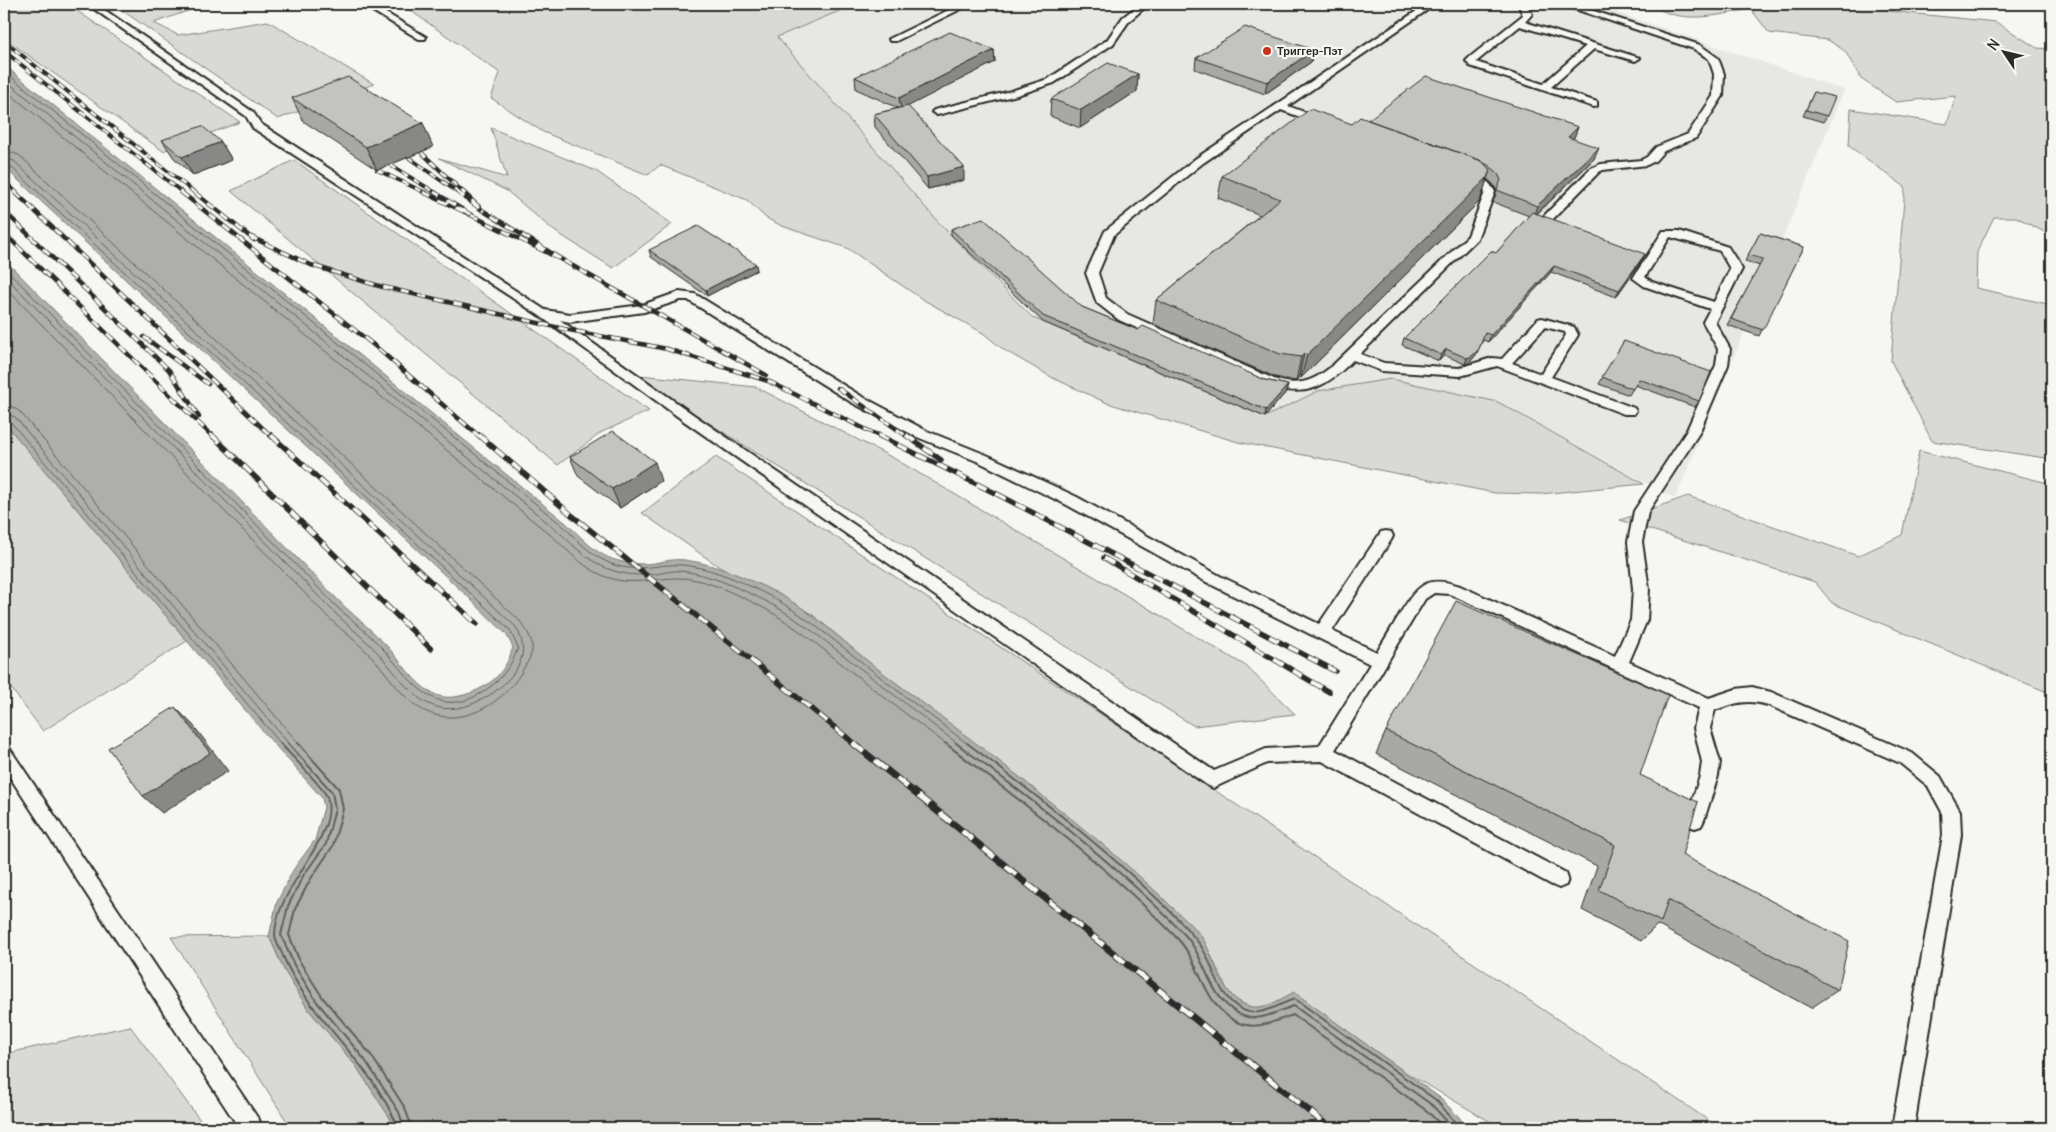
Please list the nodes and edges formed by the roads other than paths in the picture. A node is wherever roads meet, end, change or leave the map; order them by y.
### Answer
1 (91, 4) edge
2 (365, 4) edge
3 (966, 4) edge
4 (1145, 4) edge
5 (1432, 4) edge
6 (1522, 4) edge
7 (1564, 4) edge
8 (1519, 23) junction
9 (422, 37) dead end
10 (893, 39) dead end
11 (1593, 45) junction
12 (1635, 58) dead end
13 (1544, 88) junction
14 (1594, 104) dead end
15 (1280, 106) junction
16 (937, 112) dead end
17 (1335, 126) edge
18 (1453, 170) edge
19 (1546, 220) edge
20 (1717, 307) junction
21 (541, 313) junction
22 (1352, 355) junction
23 (1504, 364) junction
24 (1544, 379) junction
25 (1629, 411) dead end
26 (1386, 536) dead end
27 (1322, 632) junction
28 (1379, 661) junction
29 (1619, 665) junction
30 (1708, 705) junction
31 (1324, 753) junction
32 (4, 754) edge
33 (1695, 820) edge
34 (1559, 879) dead end
35 (251, 1128) edge
36 (1903, 1128) edge

1 - 21 lane
2 - 9 lane
3 - 10 lane
4 - 16 lane
5 - 15 lane
6 - 8 lane
7 - 19 lane
8 - 11 lane
8 - 13 lane
11 - 12 lane
11 - 13 lane
13 - 14 lane
15 - 17 lane
15 - 22 lane
18 - 22 lane
20 - 20 lane
20 - 29 lane
21 - 27 lane
21 - 31 lane
22 - 23 lane
23 - 24 lane
23 - 24 lane
24 - 25 lane
26 - 27 lane
27 - 28 lane
28 - 29 lane
28 - 31 lane
29 - 30 lane
30 - 33 lane
30 - 36 lane
31 - 34 lane
32 - 35 lane

